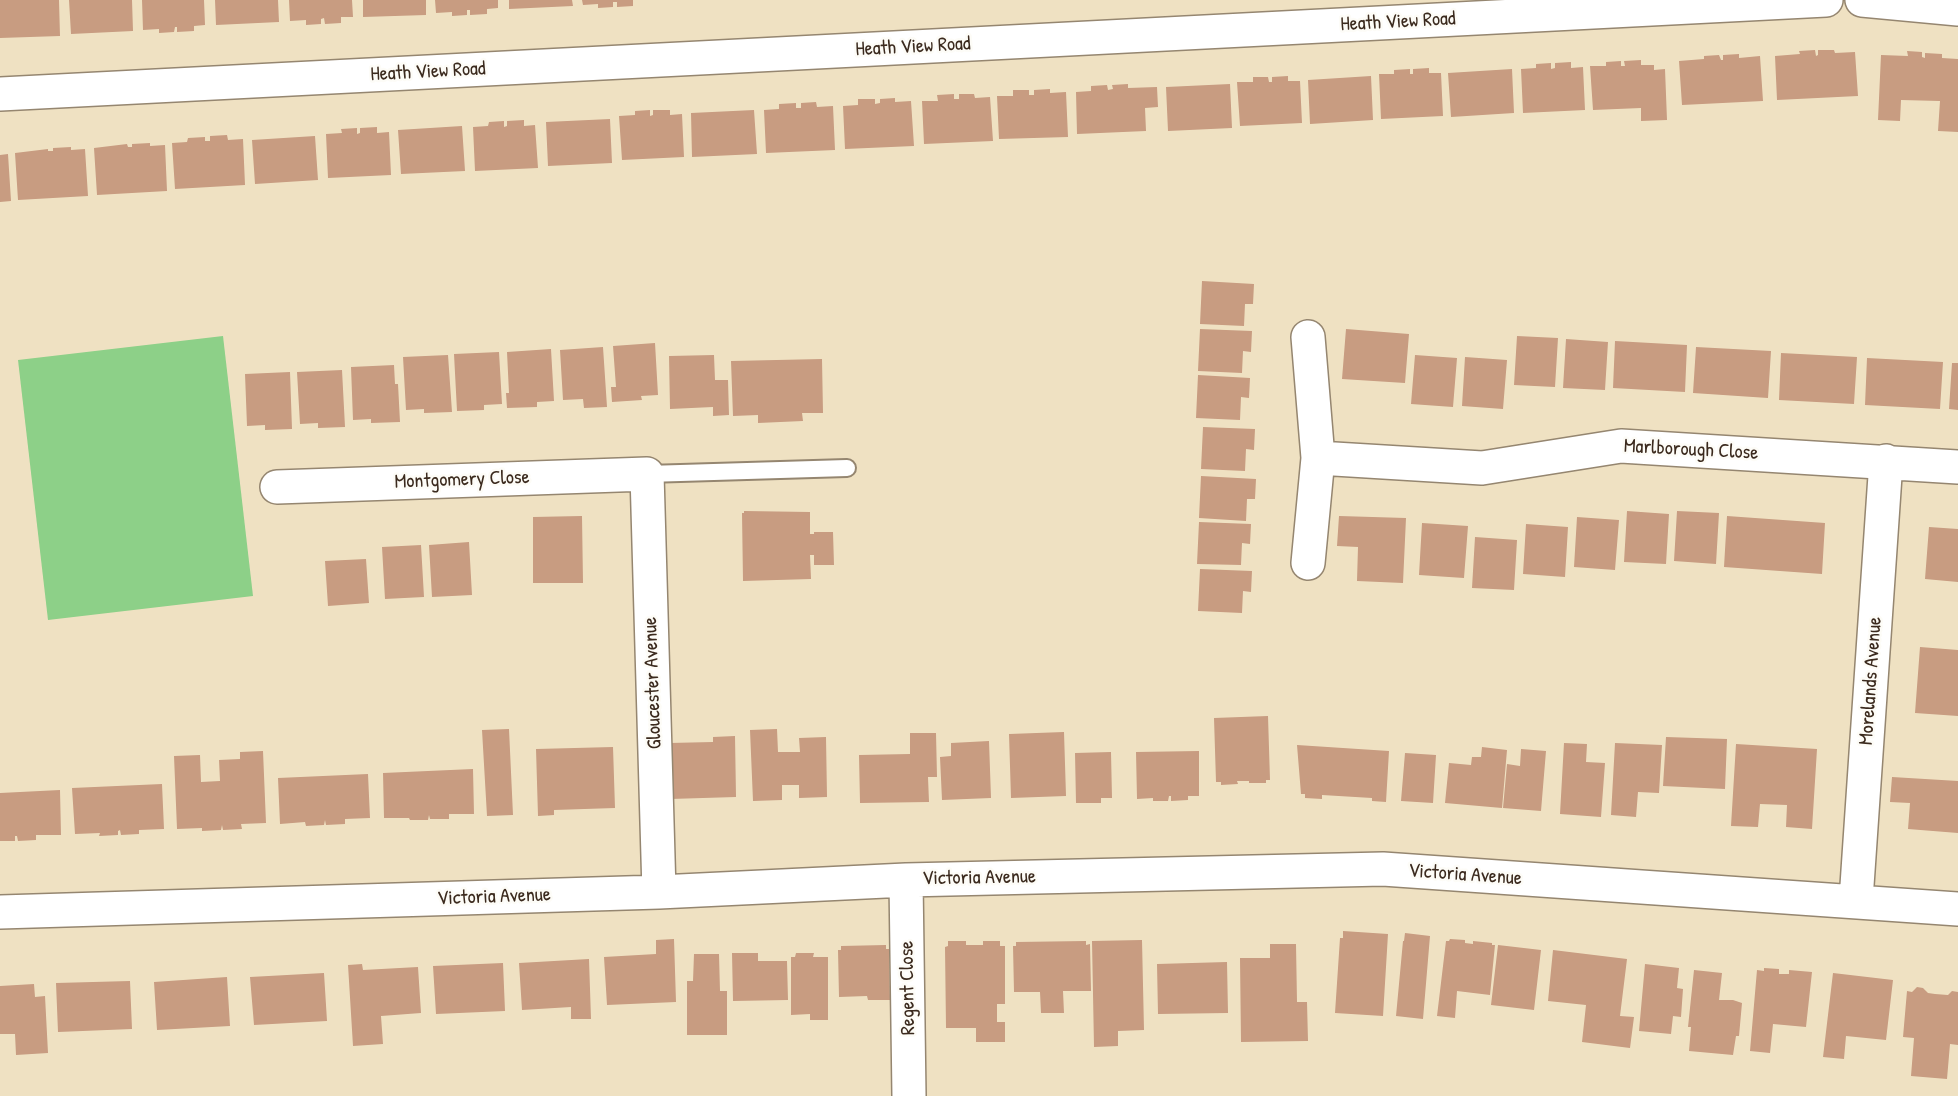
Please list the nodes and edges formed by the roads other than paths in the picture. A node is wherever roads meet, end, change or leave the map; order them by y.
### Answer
1 (1826, 0) edge
2 (1862, 0) edge
3 (1958, 9) edge
4 (0, 94) edge
5 (1308, 337) dead end
6 (1318, 458) junction
7 (1886, 461) junction
8 (1958, 466) edge
9 (847, 468) dead end
10 (647, 474) junction
11 (277, 487) dead end
12 (1308, 563) dead end
13 (906, 880) junction
14 (659, 892) junction
15 (1856, 900) junction
16 (1958, 909) edge
17 (0, 912) edge
18 (909, 1096) edge

1 - 4 street, Heath View Road
2 - 3 street
5 - 6 street
6 - 7 street, Marlborough Close
6 - 12 street
7 - 8 street, Marlborough Close
7 - 15 street, Morelands Avenue
9 - 10 lane
10 - 11 street, Montgomery Close
10 - 14 street, Gloucester Avenue
13 - 14 street, Victoria Avenue
13 - 15 street, Victoria Avenue
13 - 18 street, Regent Close
14 - 17 street, Victoria Avenue
15 - 16 street, Victoria Avenue

